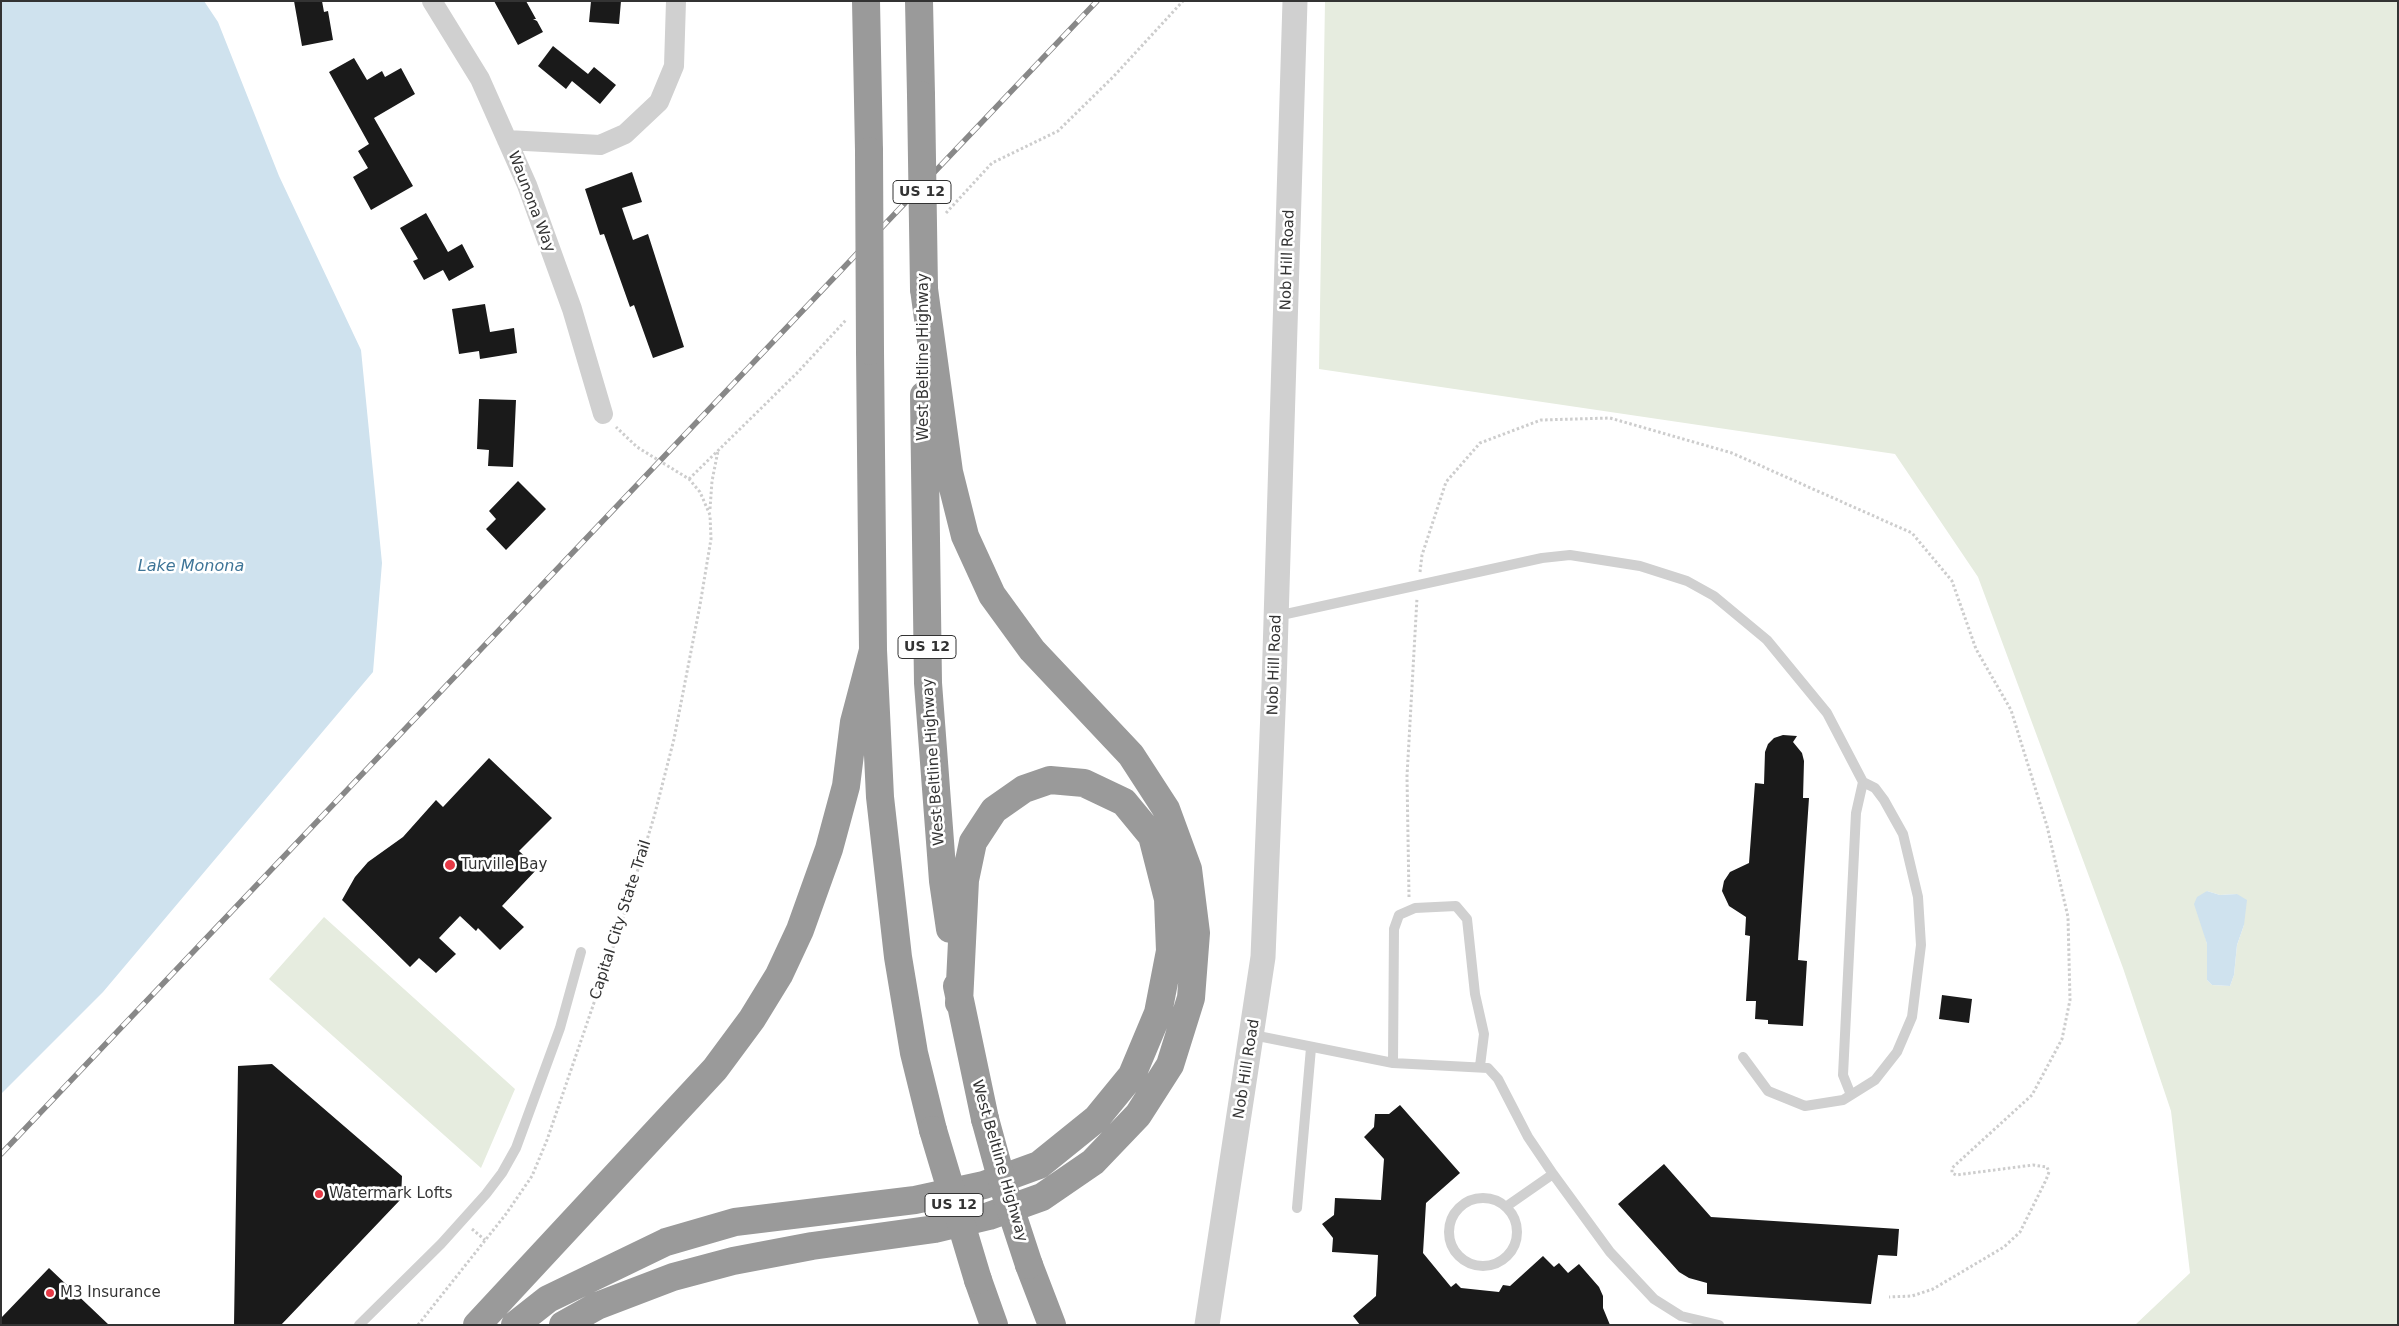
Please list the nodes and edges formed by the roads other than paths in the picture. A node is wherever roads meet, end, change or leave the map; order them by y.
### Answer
1 (432, 1) edge
2 (676, 1) edge
3 (866, 1) edge
4 (919, 1) edge
5 (1295, 1) edge
6 (507, 140) junction
7 (924, 289) junction
8 (603, 414) road end
9 (1276, 616) junction
10 (873, 650) junction
11 (1864, 782) junction
12 (581, 952) dead end
13 (960, 1003) junction
14 (1253, 1035) junction
15 (1311, 1048) junction
16 (1743, 1057) dead end
17 (1393, 1064) junction
18 (1480, 1066) junction
19 (1852, 1095) junction
20 (1553, 1174) junction
21 (1507, 1206) junction
22 (1296, 1208) dead end
23 (359, 1325) edge
24 (477, 1325) edge
25 (515, 1325) edge
26 (563, 1325) edge
27 (994, 1325) edge
28 (1052, 1325) edge
29 (1207, 1325) edge
30 (1719, 1325) edge

1 - 6 street, Waunona Way
2 - 6 street
3 - 10 highway, US 12, bridge
4 - 7 highway, West Beltline Highway / US 12, bridge
5 - 9 street, Nob Hill Road
6 - 8 street, Waunona Way
7 - 13 highway, West Beltline Highway / US 12
7 - 26 highway
9 - 11 lane
9 - 14 street, Nob Hill Road
10 - 24 highway
10 - 27 highway, US 12, bridge
11 - 19 lane
11 - 19 lane
12 - 23 lane
13 - 25 highway
13 - 28 highway, West Beltline Highway / US 12, bridge
14 - 15 lane
14 - 29 street, Nob Hill Road
15 - 17 lane
15 - 22 lane
16 - 19 lane
17 - 18 lane
17 - 18 lane
18 - 20 lane
20 - 21 lane
20 - 30 lane
21 - 21 lane

